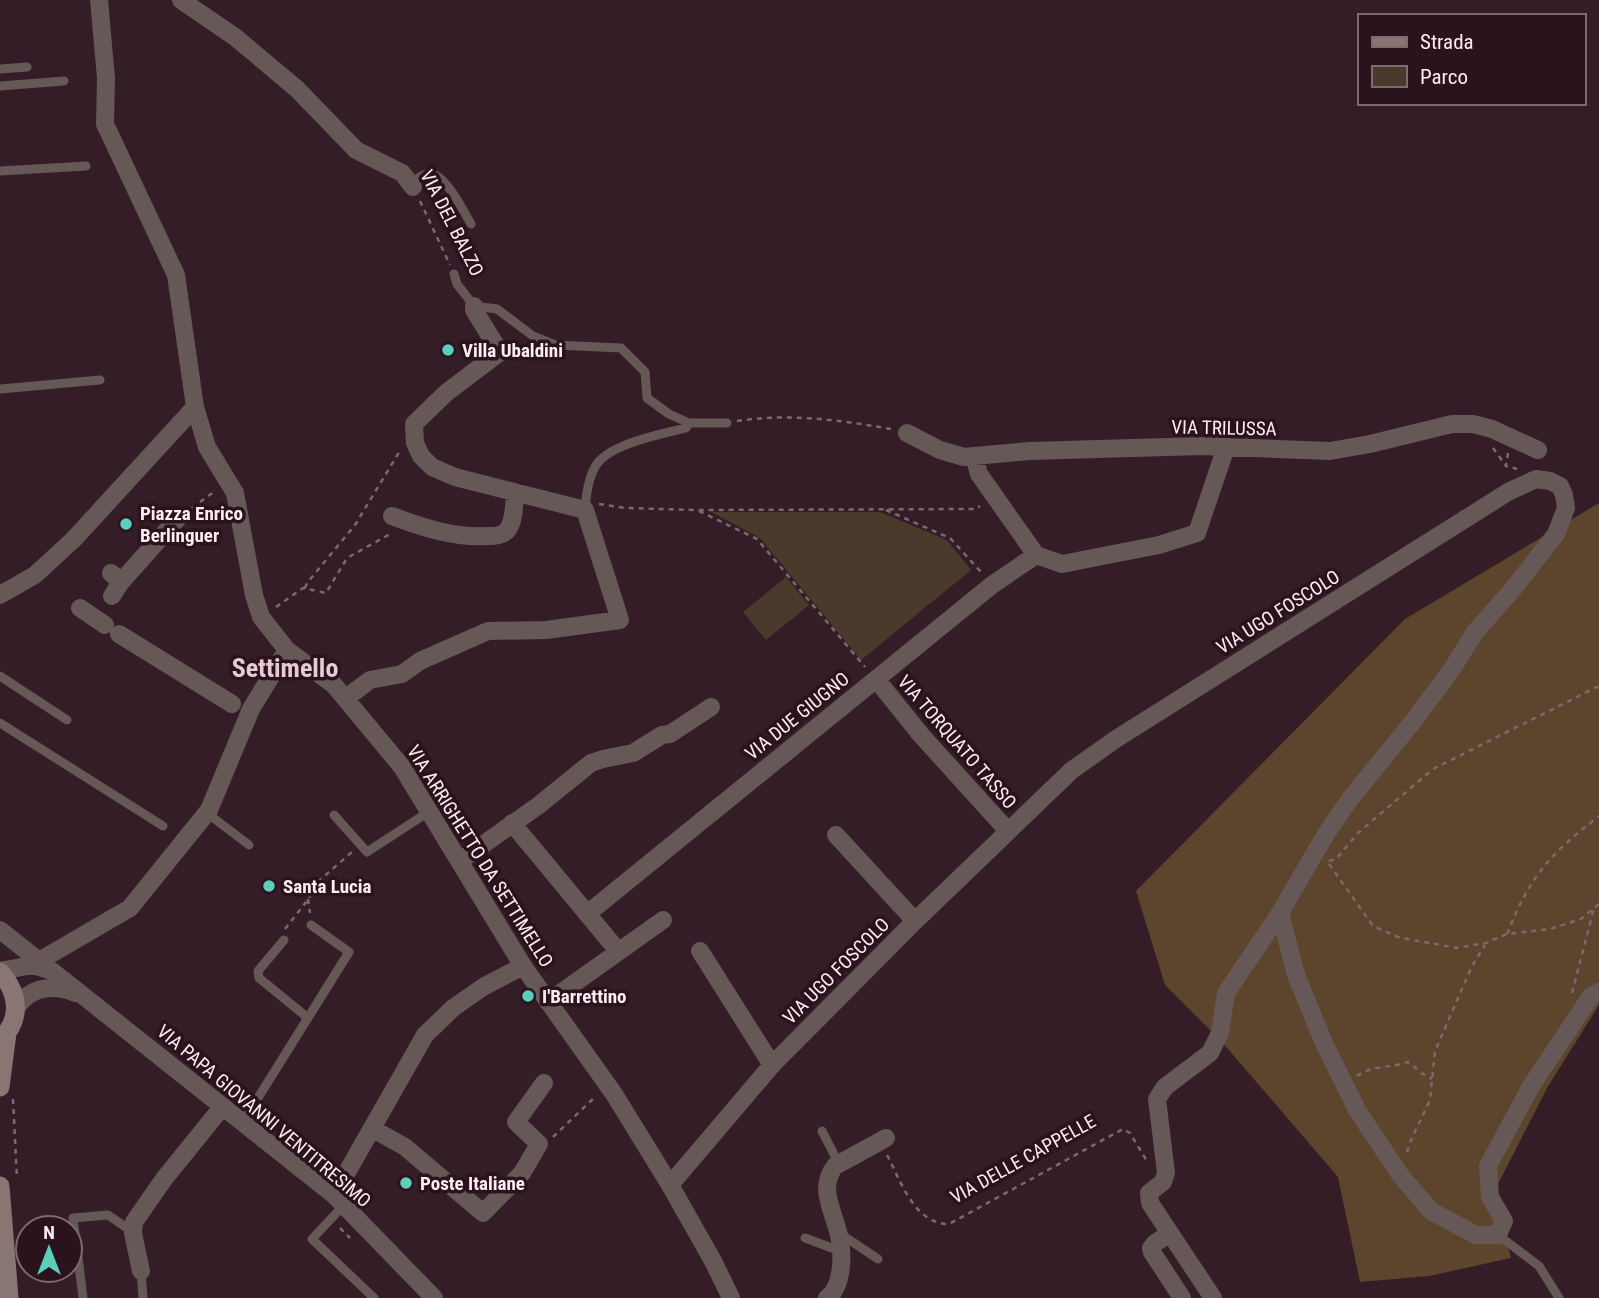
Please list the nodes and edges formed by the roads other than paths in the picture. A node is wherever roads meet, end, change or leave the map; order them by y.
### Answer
1 (99, 0) edge
2 (181, 0) edge
3 (27, 67) dead end
4 (0, 69) edge
5 (64, 81) dead end
6 (0, 86) edge
7 (86, 166) dead end
8 (0, 171) edge
9 (412, 185) joint
10 (471, 224) dead end
11 (454, 274) road end
12 (474, 306) junction
13 (100, 380) dead end
14 (0, 389) edge
15 (195, 407) junction
16 (689, 423) junction
17 (727, 423) road end
18 (907, 433) road end
19 (1226, 447) junction
20 (1538, 450) dead end
21 (974, 456) junction
22 (515, 492) junction
23 (586, 506) junction
24 (392, 516) dead end
25 (178, 518) road end
26 (1036, 555) junction
27 (115, 584) dead end
28 (0, 595) edge
29 (80, 608) dead end
30 (286, 650) junction
31 (0, 676) edge
32 (876, 679) junction
33 (346, 698) junction
34 (710, 707) dead end
35 (242, 710) junction
36 (67, 720) dead end
37 (0, 723) edge
38 (430, 811) junction
39 (207, 813) junction
40 (334, 815) dead end
41 (512, 823) junction
42 (163, 826) dead end
43 (1008, 831) junction
44 (836, 835) dead end
45 (249, 845) dead end
46 (460, 861) junction
47 (1280, 913) junction
48 (587, 914) junction
49 (663, 920) dead end
50 (915, 920) junction
51 (311, 925) dead end
52 (0, 930) edge
53 (282, 937) road end
54 (618, 951) junction
55 (700, 951) dead end
56 (45, 966) junction
57 (523, 966) junction
58 (0, 972) edge
59 (1599, 992) edge
60 (91, 1002) junction
61 (548, 1002) junction
62 (16, 1008) junction
63 (308, 1018) junction
64 (4, 1037) edge
65 (772, 1065) junction
66 (544, 1083) dead end
67 (6, 1093) edge
68 (223, 1106) junction
69 (243, 1122) junction
70 (373, 1129) junction
71 (822, 1131) dead end
72 (882, 1139) road end
73 (839, 1164) junction
74 (9, 1185) edge
75 (670, 1185) junction
76 (339, 1200) junction
77 (838, 1232) junction
78 (133, 1233) junction
79 (1169, 1234) junction
80 (1498, 1235) junction
81 (805, 1238) dead end
82 (840, 1251) junction
83 (878, 1259) dead end
84 (141, 1271) joint
85 (9, 1298) edge
86 (83, 1298) edge
87 (143, 1298) edge
88 (374, 1298) edge
89 (434, 1298) edge
90 (730, 1298) edge
91 (827, 1298) edge
92 (1182, 1298) edge
93 (1213, 1298) edge
94 (1559, 1298) edge

1 - 15 street, VIA ARRIGHETTO DA SETTIMELLO
2 - 9 street, VIA DEL BALZO
3 - 4 lane
5 - 6 lane
7 - 8 lane
9 - 10 lane
11 - 12 lane, VIA DEL BALZO
12 - 16 lane, VIA DEL BALZO
12 - 22 street
13 - 14 lane
15 - 28 street
15 - 30 street, VIA ARRIGHETTO DA SETTIMELLO
16 - 17 lane
16 - 23 lane
18 - 21 street, VIA TRILUSSA
19 - 20 street, VIA TRILUSSA
19 - 21 street, VIA TRILUSSA
19 - 26 street
21 - 26 street
22 - 23 street
22 - 24 street
23 - 33 street
25 - 27 street
26 - 32 street, VIA DUE GIUGNO
29 - 35 street
30 - 33 street, VIA ARRIGHETTO DA SETTIMELLO
30 - 35 street
31 - 36 lane
32 - 43 street, VIA TORQUATO TASSO
32 - 48 street, VIA DUE GIUGNO
33 - 38 street, VIA ARRIGHETTO DA SETTIMELLO
34 - 41 street
35 - 39 street
37 - 42 lane
38 - 40 lane
38 - 46 street, VIA ARRIGHETTO DA SETTIMELLO
39 - 45 lane
39 - 56 street
41 - 46 street
41 - 48 street
43 - 47 street, VIA UGO FOSCOLO
43 - 50 street, VIA UGO FOSCOLO
44 - 50 street
46 - 57 street, VIA ARRIGHETTO DA SETTIMELLO
47 - 79 street
47 - 80 street
48 - 54 street
49 - 54 street
50 - 65 street, VIA UGO FOSCOLO
51 - 63 lane
52 - 56 street, VIA PAPA GIOVANNI VENTITRESIMO
53 - 63 lane
54 - 61 street
55 - 65 street
56 - 58 street
56 - 60 street, VIA PAPA GIOVANNI VENTITRESIMO
57 - 61 street, VIA ARRIGHETTO DA SETTIMELLO
57 - 70 street
58 - 62 main road
59 - 80 street
60 - 62 street, VIA PAPA GIOVANNI VENTITRESIMO
60 - 68 street, VIA PAPA GIOVANNI VENTITRESIMO
61 - 75 street, VIA ARRIGHETTO DA SETTIMELLO
62 - 64 main road
63 - 69 lane
64 - 67 main road
65 - 75 street, VIA UGO FOSCOLO
66 - 70 street
68 - 69 street, VIA PAPA GIOVANNI VENTITRESIMO
68 - 78 street
69 - 76 street, VIA PAPA GIOVANNI VENTITRESIMO
70 - 76 street
71 - 73 lane
72 - 73 street
73 - 77 street
74 - 85 main road
75 - 90 street, VIA ARRIGHETTO DA SETTIMELLO
76 - 88 lane
76 - 89 street, VIA PAPA GIOVANNI VENTITRESIMO
77 - 82 street
77 - 83 lane
78 - 84 street
78 - 86 lane
79 - 92 street
79 - 93 street
80 - 94 lane
81 - 82 lane
82 - 91 street
84 - 87 lane

